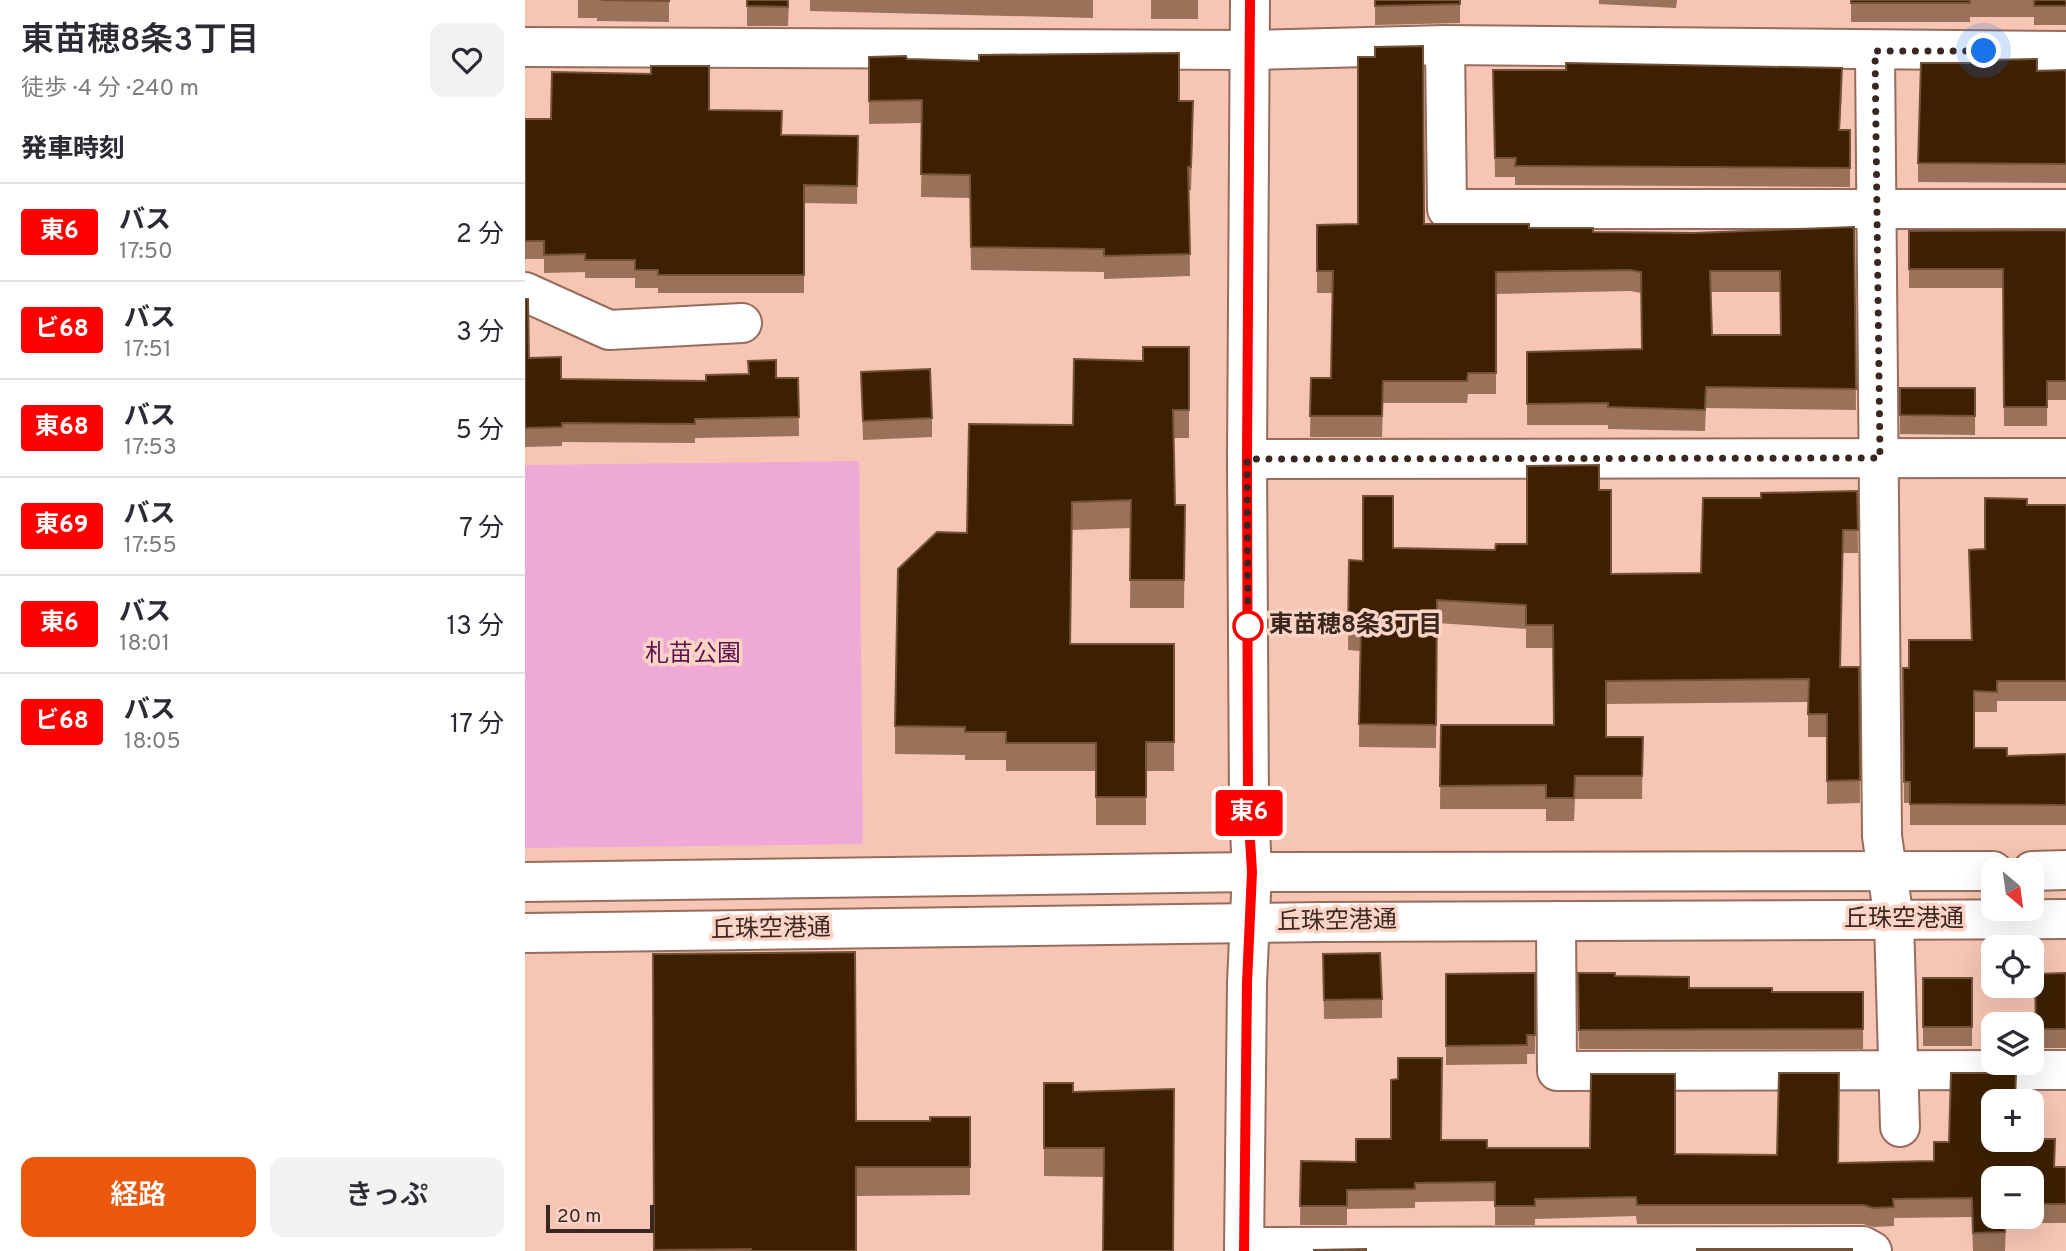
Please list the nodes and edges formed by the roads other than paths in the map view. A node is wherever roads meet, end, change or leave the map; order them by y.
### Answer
1 (1250, 0) edge
2 (1445, 46) junction
3 (525, 47) edge
4 (1249, 50) junction
5 (1875, 51) junction
6 (2066, 51) edge
7 (2066, 209) edge
8 (1877, 210) junction
9 (525, 292) edge
10 (742, 323) dead end
11 (1880, 458) junction
12 (2066, 458) edge
13 (1247, 459) junction
14 (2066, 870) edge
15 (1888, 871) junction
16 (1981, 871) edge
17 (2044, 871) edge
18 (1252, 872) junction
19 (525, 882) edge
20 (2066, 919) edge
21 (1894, 920) junction
22 (1556, 921) junction
23 (1250, 923) junction
24 (525, 933) edge
25 (1901, 1069) junction
26 (2066, 1070) edge
27 (1900, 1127) dead end
28 (1244, 1249) edge
29 (1872, 1251) edge

1 - 4 street
2 - 4 street
2 - 5 street
2 - 8 street
3 - 4 street
4 - 13 street
5 - 6 street
5 - 8 street
7 - 8 street
8 - 11 street
9 - 10 street
11 - 12 street
11 - 13 street
11 - 15 street
13 - 18 street
14 - 17 street
15 - 16 street, 丘珠空港通
15 - 18 street, 丘珠空港通
15 - 21 street
18 - 19 street, 丘珠空港通
18 - 23 street
20 - 21 street, 丘珠空港通
21 - 22 street, 丘珠空港通
21 - 25 street
22 - 23 street, 丘珠空港通
22 - 25 street
23 - 24 street, 丘珠空港通
23 - 28 street
25 - 26 street
25 - 27 street
28 - 29 street

